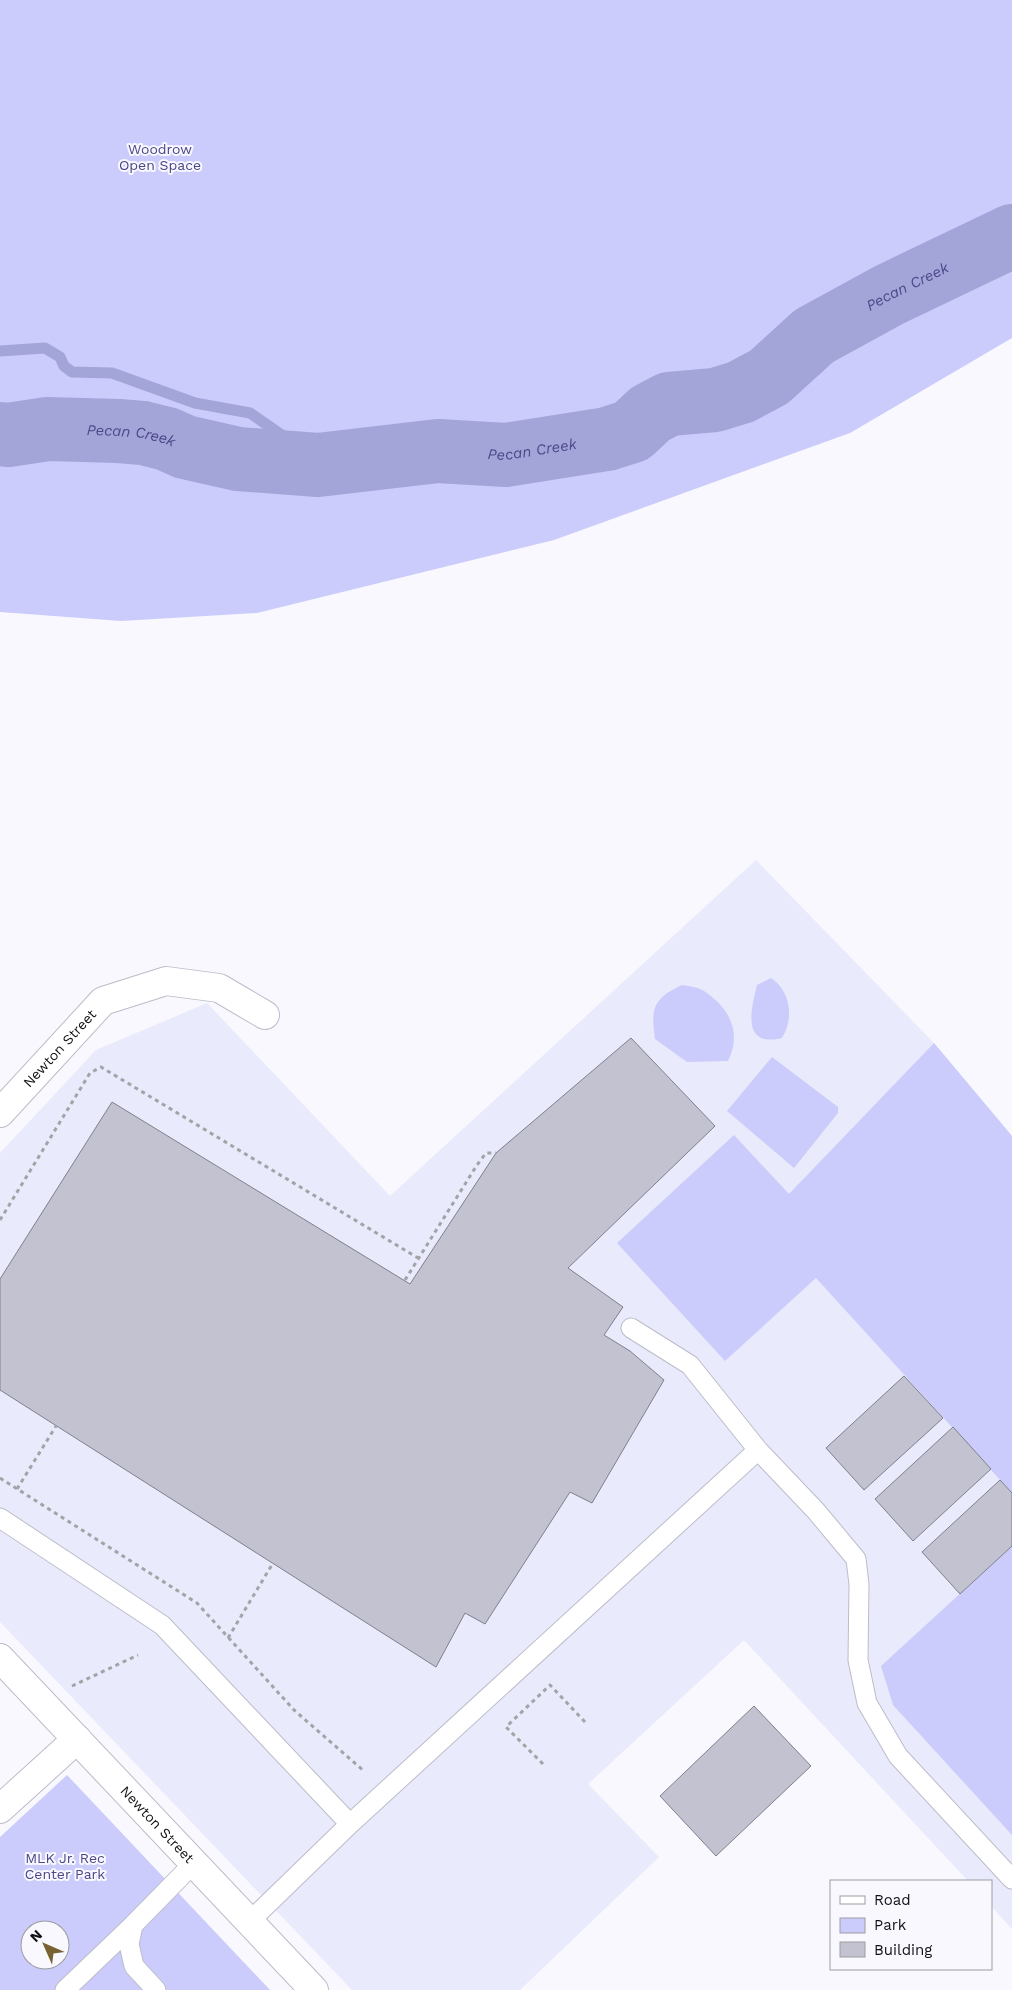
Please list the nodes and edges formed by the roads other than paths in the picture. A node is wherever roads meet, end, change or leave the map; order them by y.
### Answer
1 (265, 1014) dead end
2 (0, 1113) edge
3 (631, 1328) dead end
4 (758, 1450) junction
5 (0, 1518) edge
6 (0, 1658) edge
7 (77, 1739) junction
8 (0, 1809) edge
9 (350, 1824) junction
10 (194, 1863) junction
11 (1012, 1878) edge
12 (250, 1921) junction
13 (133, 1925) junction
14 (65, 1990) edge
15 (156, 1990) edge
16 (314, 1990) edge

1 - 2 street, Newton Street
3 - 4 lane
4 - 9 lane
4 - 11 lane
5 - 9 lane
6 - 7 street, Newton Street
7 - 8 street
7 - 10 street, Newton Street
9 - 12 lane
10 - 12 street, Newton Street
10 - 13 lane
12 - 16 street, Newton Street
13 - 14 lane
13 - 15 lane

